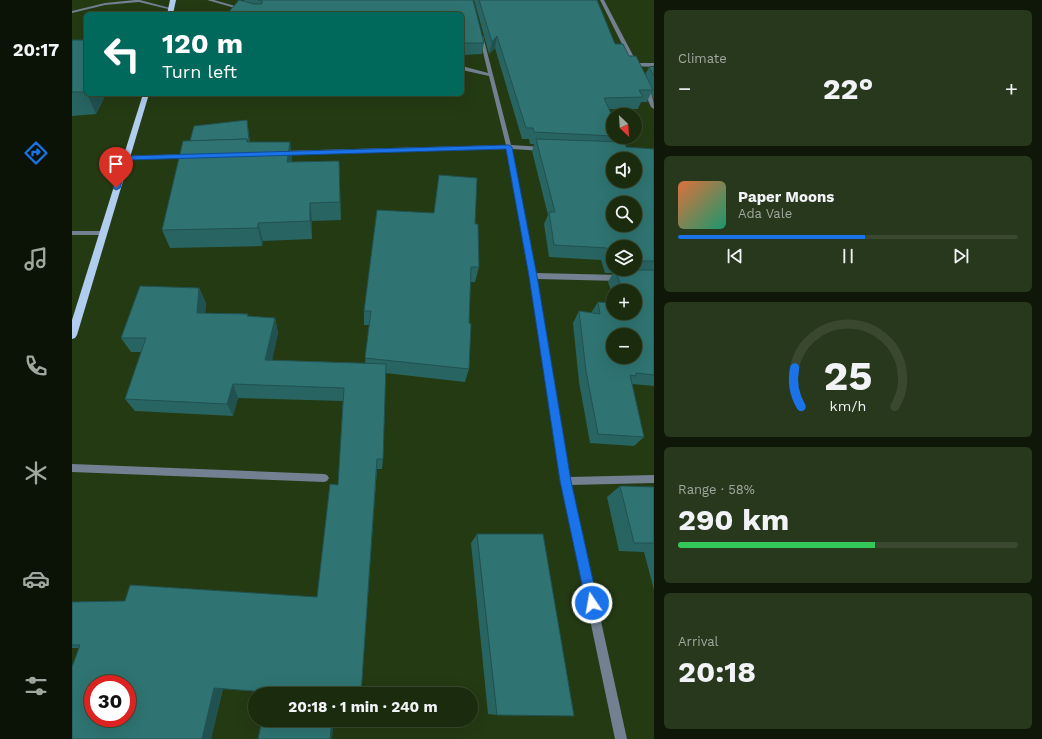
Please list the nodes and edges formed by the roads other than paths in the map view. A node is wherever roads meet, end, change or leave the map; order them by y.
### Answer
1 (173, 0) edge
2 (209, 0) edge
3 (602, 0) edge
4 (171, 11) edge
5 (72, 12) edge
6 (254, 12) edge
7 (479, 30) edge
8 (635, 65) junction
9 (654, 65) edge
10 (464, 68) edge
11 (638, 72) edge
12 (490, 75) junction
13 (641, 79) edge
14 (145, 96) edge
15 (654, 107) edge
16 (509, 147) junction
17 (547, 149) edge
18 (269, 154) edge
19 (198, 156) edge
20 (126, 158) junction
21 (72, 233) edge
22 (102, 233) junction
23 (533, 276) junction
24 (631, 278) edge
25 (72, 335) edge
26 (72, 468) edge
27 (324, 478) dead end
28 (654, 479) edge
29 (566, 481) junction
30 (621, 739) edge

1 - 4 main road
2 - 6 street
3 - 8 street
4 - 5 street
7 - 12 street
8 - 9 street
8 - 11 street
10 - 12 street
12 - 16 street
13 - 15 street
14 - 20 main road
16 - 17 street
16 - 18 street
16 - 23 street
19 - 20 street
20 - 22 main road
21 - 22 street
22 - 25 main road
23 - 24 street
23 - 29 street
26 - 27 street
28 - 29 street
29 - 30 street

